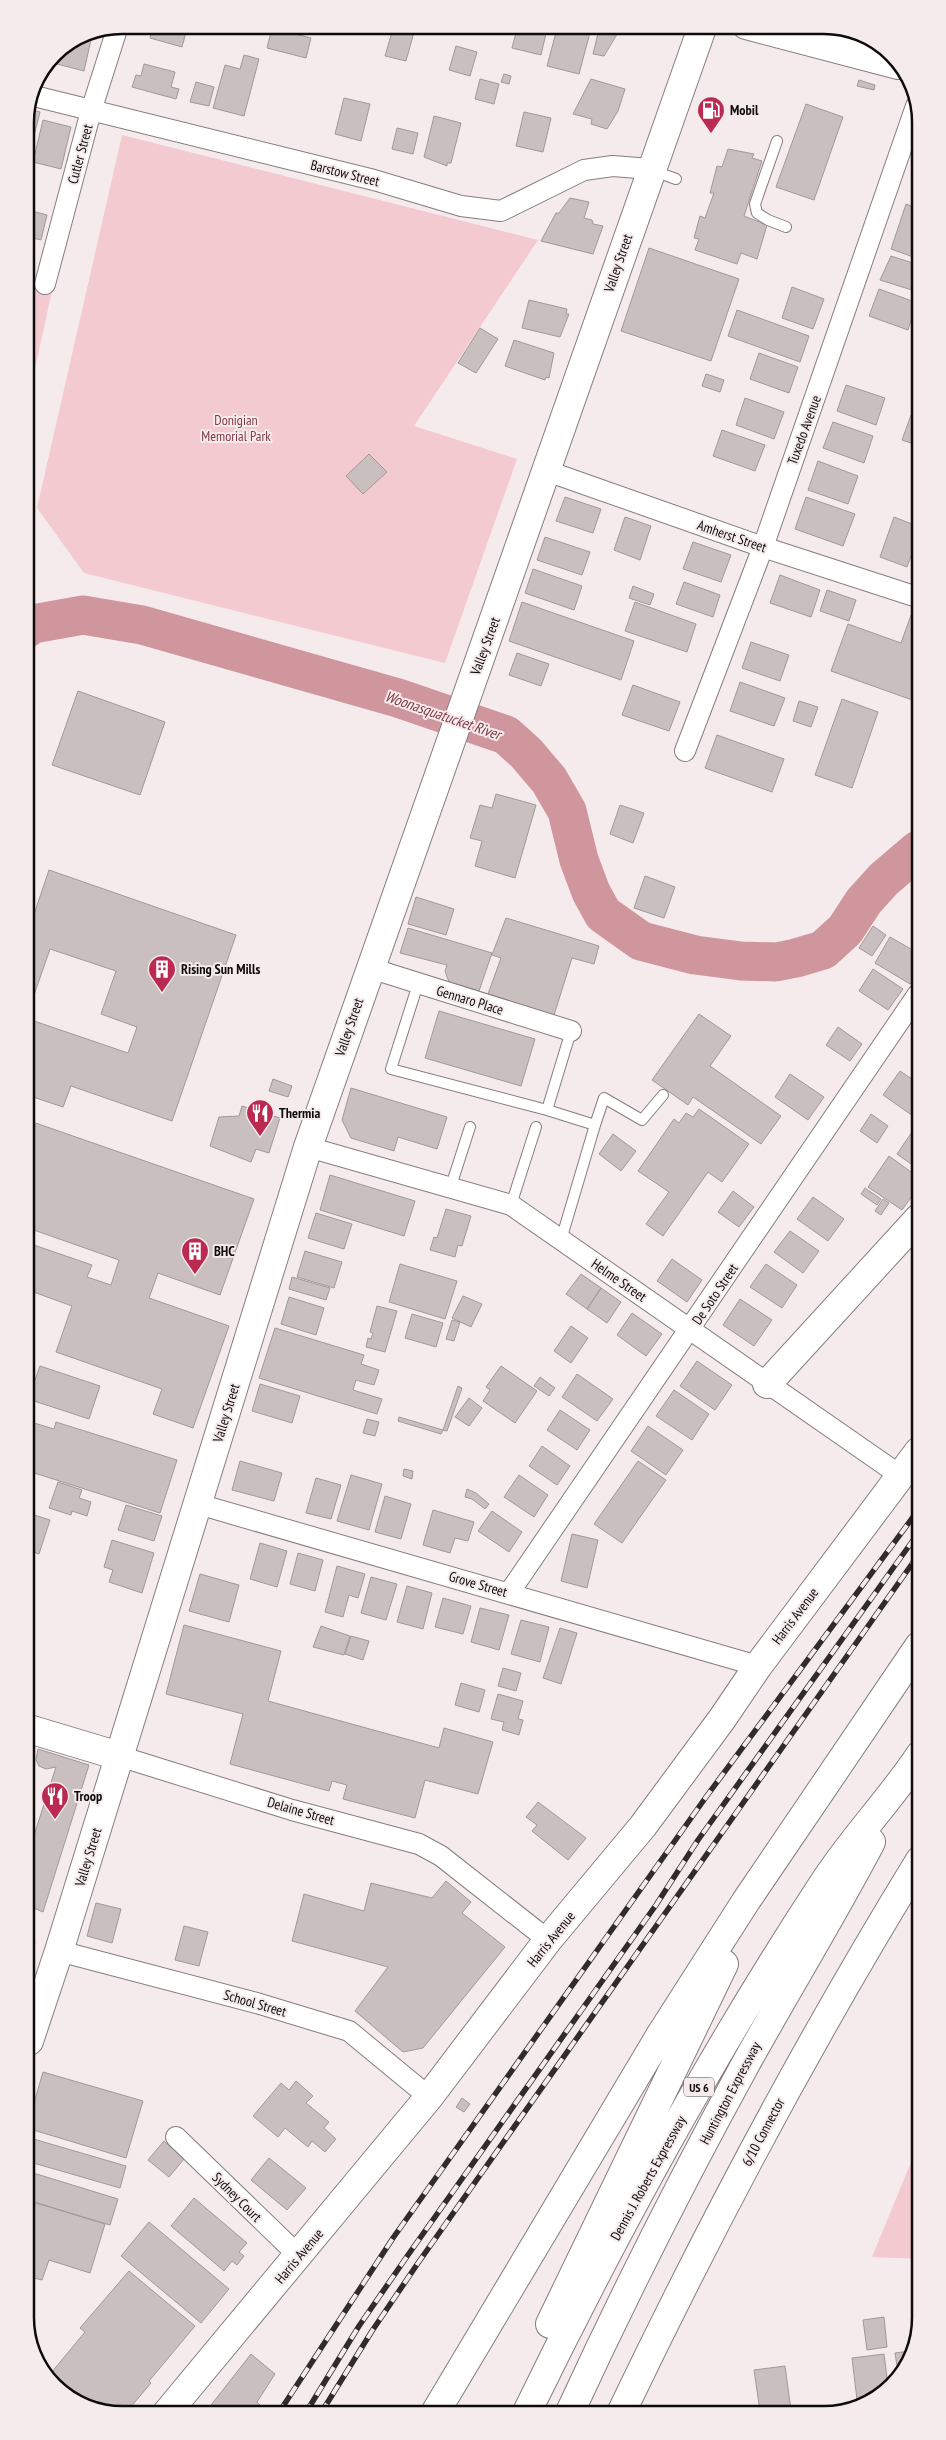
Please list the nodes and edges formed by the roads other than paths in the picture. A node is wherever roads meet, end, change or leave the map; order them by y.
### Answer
1 (116, 34) edge
2 (700, 34) edge
3 (780, 34) edge
4 (890, 63) edge
5 (38, 97) edge
6 (92, 111) junction
7 (912, 118) edge
8 (778, 141) dead end
9 (650, 169) junction
10 (676, 179) dead end
11 (786, 226) dead end
12 (45, 284) dead end
13 (547, 471) junction
14 (763, 547) junction
15 (912, 595) edge
16 (685, 751) dead end
17 (370, 968) junction
18 (418, 984) junction
19 (912, 1003) edge
20 (571, 1031) joint
21 (663, 1095) dead end
22 (547, 1110) junction
23 (595, 1125) junction
24 (470, 1127) dead end
25 (536, 1127) dead end
26 (308, 1147) junction
27 (450, 1189) junction
28 (510, 1205) junction
29 (912, 1225) edge
30 (561, 1240) junction
31 (690, 1330) junction
32 (767, 1384) junction
33 (912, 1461) edge
34 (901, 1476) junction
35 (198, 1504) junction
36 (509, 1593) junction
37 (912, 1658) edge
38 (758, 1666) junction
39 (34, 1730) edge
40 (119, 1756) junction
41 (912, 1767) edge
42 (903, 1781) junction
43 (781, 1848) junction
44 (912, 1873) edge
45 (548, 1940) junction
46 (59, 1951) junction
47 (34, 2026) edge
48 (429, 2097) junction
49 (176, 2137) dead end
50 (299, 2256) junction
51 (173, 2406) edge
52 (439, 2406) edge
53 (519, 2406) edge
54 (530, 2406) edge
55 (573, 2406) edge
56 (625, 2406) edge

1 - 6 street, Cutler Street
2 - 9 main road, Valley Street
3 - 4 main road
5 - 6 street, Barstow Street
6 - 9 street, Barstow Street
6 - 12 street, Cutler Street
7 - 14 street, Tuxedo Avenue
8 - 11 lane
9 - 10 lane
9 - 13 main road, Valley Street
13 - 14 street, Amherst Street
13 - 17 main road, Valley Street
14 - 15 street, Amherst Street
14 - 16 street, Tuxedo Avenue
17 - 18 street, Gennaro Place
17 - 26 main road, Valley Street
18 - 20 street, Gennaro Place
18 - 22 lane
19 - 31 street, De Soto Street
20 - 22 lane
21 - 23 lane
22 - 23 lane
23 - 30 lane
24 - 27 lane
25 - 28 lane
26 - 27 street, Helme Street
26 - 35 main road, Valley Street
27 - 28 street, Helme Street
28 - 30 street, Helme Street
29 - 32 main road
30 - 31 street, Helme Street
31 - 32 street, Helme Street
31 - 36 street, De Soto Street
32 - 34 street, Helme Street
33 - 34 main road, Harris Avenue
34 - 38 main road, Harris Avenue
35 - 36 street, Grove Street
35 - 40 main road, Valley Street
36 - 38 street, Grove Street
37 - 43 main road
38 - 45 main road, Harris Avenue
39 - 40 main road, Delaine Street
40 - 45 street, Delaine Street
40 - 46 main road, Valley Street
41 - 42 main road, US 6
42 - 54 main road, Dennis J. Roberts Expressway / US 6
42 - 55 main road, Huntington Expressway
43 - 52 main road
43 - 53 main road
44 - 56 main road, 6/10 Connector
45 - 48 main road, Harris Avenue
46 - 47 main road, Valley Street
46 - 48 street, School Street
48 - 50 main road, Harris Avenue
49 - 50 street, Sydney Court
50 - 51 main road, Harris Avenue

